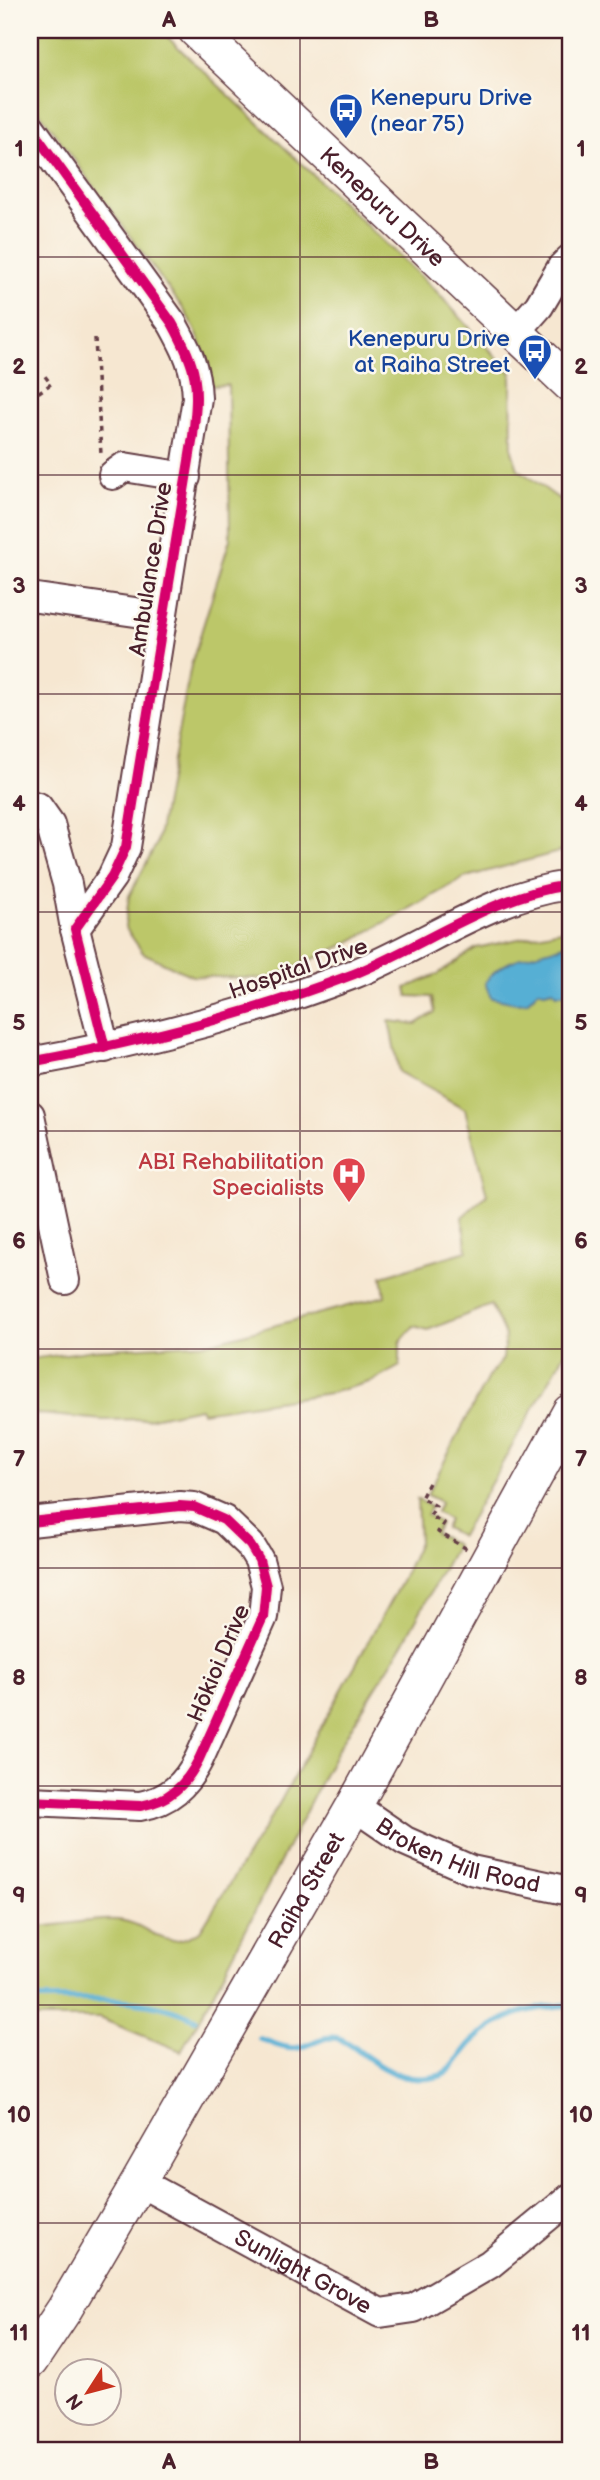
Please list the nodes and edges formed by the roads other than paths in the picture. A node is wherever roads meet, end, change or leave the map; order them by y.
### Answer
1 (196, 30) edge
2 (30, 127) edge
3 (570, 259) edge
4 (516, 332) junction
5 (570, 384) edge
6 (107, 469) road end
7 (186, 477) junction
8 (30, 597) edge
9 (163, 616) junction
10 (30, 805) edge
11 (570, 886) edge
12 (75, 929) junction
13 (105, 1048) junction
14 (30, 1062) edge
15 (30, 1115) edge
16 (65, 1280) dead end
17 (570, 1412) edge
18 (30, 1522) edge
19 (30, 1801) edge
20 (354, 1806) junction
21 (570, 1891) edge
22 (139, 2182) junction
23 (570, 2198) edge
24 (30, 2361) edge

1 - 4 main road, Kenepuru Drive
2 - 7 street, Ambulance Drive
3 - 4 street
4 - 5 main road, Kenepuru Drive
6 - 7 street
7 - 9 street, Ambulance Drive
8 - 9 street
9 - 12 street, Ambulance Drive
10 - 12 street
11 - 13 street, Hospital Drive
12 - 13 street
13 - 14 street, Hospital Drive
15 - 16 street
17 - 20 main road, Raiha Street
18 - 19 street, Hōkioi Drive
20 - 21 street, Broken Hill Road
20 - 22 main road, Raiha Street
22 - 23 street, Sunlight Grove
22 - 24 main road, Raiha Street

